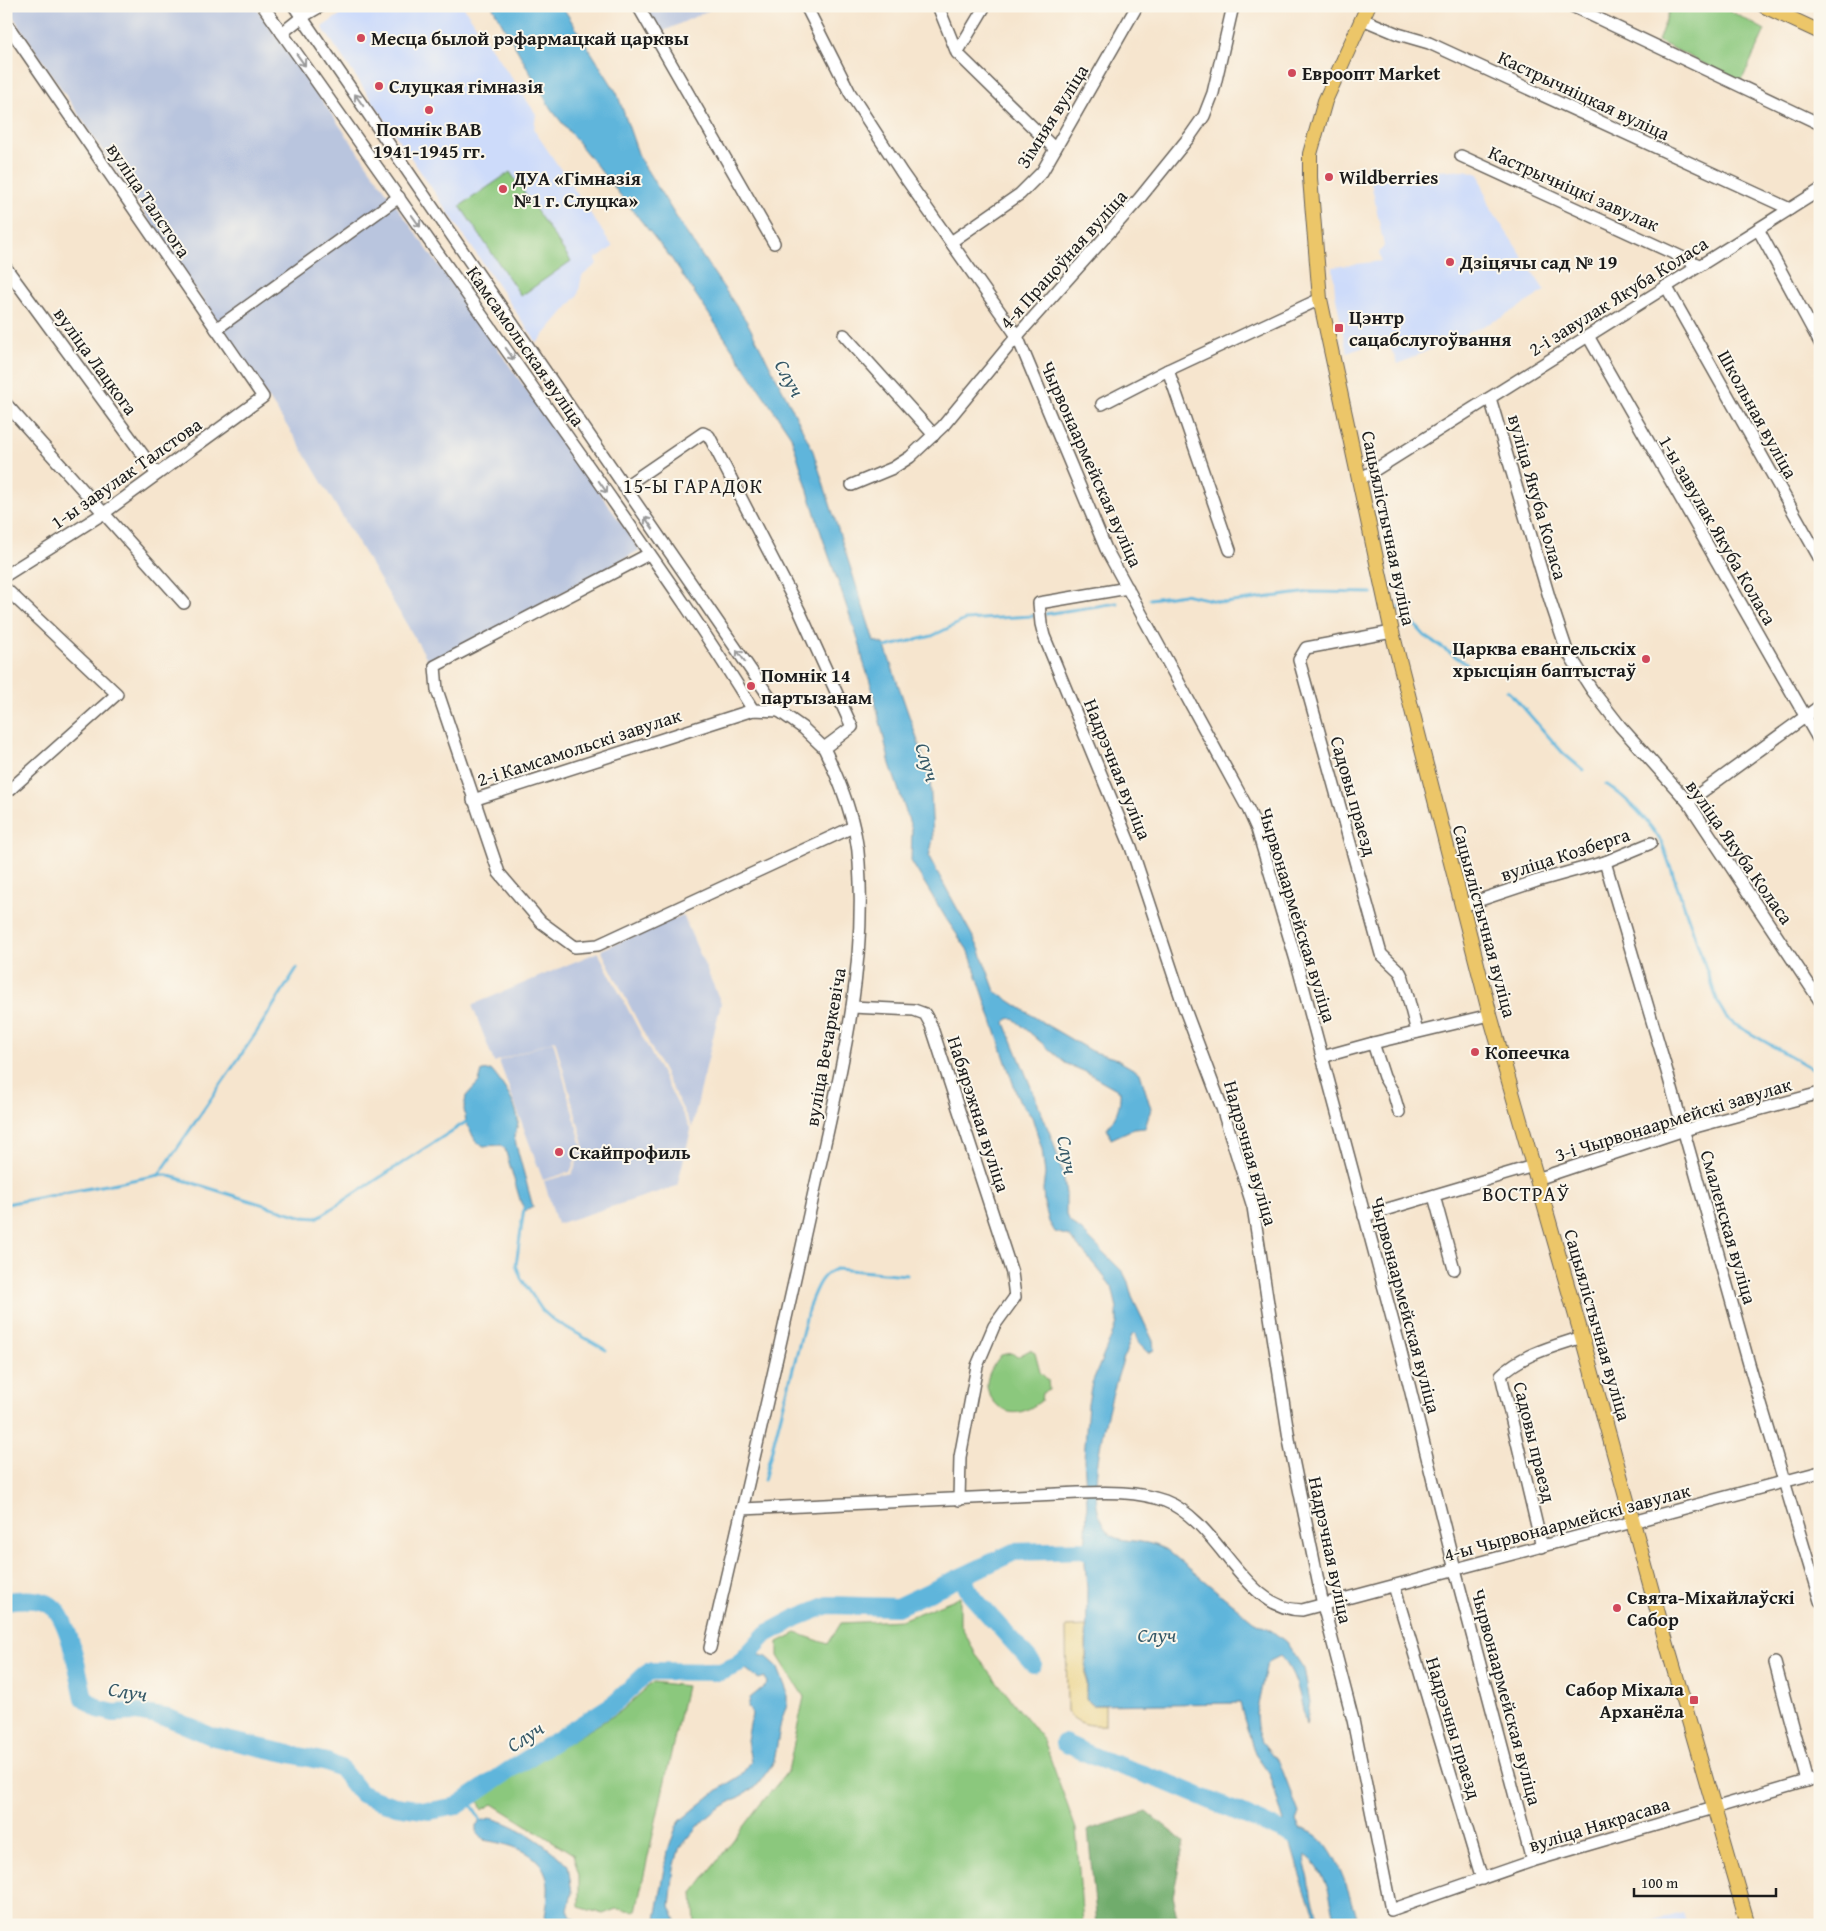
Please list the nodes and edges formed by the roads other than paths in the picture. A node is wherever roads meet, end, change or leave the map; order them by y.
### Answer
1 (263, 6) edge
2 (294, 6) edge
3 (321, 6) edge
4 (638, 6) edge
5 (806, 6) edge
6 (938, 6) edge
7 (984, 6) edge
8 (1137, 6) edge
9 (1233, 6) edge
10 (1572, 6) edge
11 (1764, 6) edge
12 (1365, 13) edge
13 (302, 18) junction
14 (6, 23) edge
15 (1820, 32) edge
16 (282, 33) junction
17 (957, 53) junction
18 (1820, 124) edge
19 (1055, 149) junction
20 (1461, 156) dead end
21 (1820, 190) edge
22 (399, 197) junction
23 (1790, 209) junction
24 (1758, 229) junction
25 (774, 242) dead end
26 (951, 242) junction
27 (1699, 265) junction
28 (6, 268) edge
29 (1666, 286) junction
30 (1320, 300) junction
31 (216, 329) junction
32 (844, 335) dead end
33 (1017, 336) junction
34 (1588, 336) junction
35 (1820, 343) edge
36 (1168, 370) junction
37 (263, 397) joint
38 (1490, 398) junction
39 (6, 404) edge
40 (1102, 404) dead end
41 (934, 435) junction
42 (157, 474) junction
43 (1359, 480) junction
44 (852, 485) dead end
45 (624, 487) junction
46 (104, 513) junction
47 (1230, 550) dead end
48 (649, 554) junction
49 (1820, 559) edge
50 (6, 575) edge
51 (1128, 588) junction
52 (6, 589) edge
53 (184, 602) dead end
54 (1392, 632) junction
55 (1820, 706) edge
56 (753, 710) junction
57 (779, 711) junction
58 (1804, 716) junction
59 (1820, 742) edge
60 (824, 748) junction
61 (6, 793) edge
62 (473, 800) junction
63 (1688, 802) junction
64 (853, 827) junction
65 (1651, 843) dead end
66 (1605, 862) junction
67 (1462, 906) junction
68 (1820, 1001) edge
69 (852, 1007) junction
70 (1490, 1015) junction
71 (1417, 1032) junction
72 (1373, 1043) junction
73 (1322, 1057) junction
74 (1820, 1093) edge
75 (1399, 1112) dead end
76 (1684, 1130) junction
77 (1535, 1173) junction
78 (1434, 1196) junction
79 (1364, 1216) junction
80 (1454, 1269) dead end
81 (1582, 1337) junction
82 (1820, 1472) edge
83 (1785, 1481) junction
84 (959, 1500) junction
85 (742, 1509) junction
86 (1633, 1522) junction
87 (1542, 1547) junction
88 (1455, 1570) junction
89 (1394, 1586) junction
90 (1820, 1601) edge
91 (1323, 1605) junction
92 (710, 1648) dead end
93 (1775, 1663) dead end
94 (1820, 1777) edge
95 (1807, 1781) junction
96 (1713, 1809) junction
97 (1532, 1862) junction
98 (1482, 1879) junction
99 (1391, 1910) joint
100 (1748, 1925) edge

1 - 16 street, Камсамольская вуліца
2 - 13 street, Камсамольская вуліца
3 - 13 street
4 - 25 street
5 - 26 street, Чырвонаармейская вуліца
6 - 17 street
7 - 17 street
8 - 19 street, Зімняя вуліца
9 - 33 street, 4-я Працоўная вуліца
10 - 18 street
11 - 15 main road
12 - 23 street, Кастрычніцкая вуліца
12 - 30 main road, Сацыялістычная вуліца
13 - 16 street
45 -> 13 street, Камсамольская вуліца
14 - 31 street, вуліца Талстога
16 -> 22 street, Камсамольская вуліца
17 - 19 street
19 - 26 street, Зімняя вуліца
20 - 27 street, Кастрычніцкі завулак
21 - 23 street, 2-і завулак Якуба Коласа
22 - 31 street
22 -> 48 street, Камсамольская вуліца
23 - 24 street, 2-і завулак Якуба Коласа
24 - 27 street, 2-і завулак Якуба Коласа
24 - 35 street
26 - 33 street, Чырвонаармейская вуліца
27 - 29 street, 2-і завулак Якуба Коласа
28 - 42 street, вуліца Лацкога
29 - 34 street, 2-і завулак Якуба Коласа
29 - 49 street, Школьная вуліца
30 - 36 street
30 - 43 main road, Сацыялістычная вуліца
31 - 37 street, вуліца Талстога
32 - 41 street
33 - 41 street, 4-я Працоўная вуліца
33 - 51 street, Чырвонаармейская вуліца
34 - 38 street, 2-і завулак Якуба Коласа
34 - 58 street, 1-ы завулак Якуба Коласа
36 - 40 street
36 - 47 street
37 - 42 street, 1-ы завулак Талстова
38 - 43 street, 2-і завулак Якуба Коласа
38 - 63 street, вуліца Якуба Коласа
39 - 46 street
41 - 44 street, 4-я Працоўная вуліца
42 - 46 street, 1-ы завулак Талстова
43 - 54 main road, Сацыялістычная вуліца
57 -> 45 street, Камсамольская вуліца
45 - 60 street
46 - 50 street, 1-ы завулак Талстова
46 - 53 street
48 - 56 street, Камсамольская вуліца
48 - 62 street
51 - 73 street, Чырвонаармейская вуліца
51 - 91 street, Надрэчная вуліца
52 - 61 street
54 - 67 main road, Сацыялістычная вуліца
54 - 71 street, Садовы праезд
55 - 58 street
56 - 57 street, 2-і Камсамольскі завулак
56 - 62 street, 2-і Камсамольскі завулак
57 - 60 street
58 - 59 street, 1-ы завулак Якуба Коласа
58 - 63 street
60 - 64 street, вуліца Вечаркевіча
62 - 64 street, 2-і Камсамольскі завулак
63 - 68 street, вуліца Якуба Коласа
64 - 69 street, вуліца Вечаркевіча
65 - 66 street, вуліца Козберга
66 - 67 street, вуліца Козберга
66 - 76 street, Смаленская вуліца
67 - 70 main road, Сацыялістычная вуліца
69 - 84 street, Набярэжная вуліца
69 - 85 street, вуліца Вечаркевіча
70 - 71 street
70 - 77 main road, Сацыялістычная вуліца
71 - 72 street
72 - 73 street
72 - 75 street
73 - 79 street, Чырвонаармейская вуліца
74 - 76 street, 3-і Чырвонаармейскі завулак
76 - 77 street, 3-і Чырвонаармейскі завулак
76 - 83 street, Смаленская вуліца
77 - 78 street, 3-і Чырвонаармейскі завулак
77 - 81 main road, Сацыялістычная вуліца
78 - 79 street, 3-і Чырвонаармейскі завулак
78 - 80 street
79 - 88 street, Чырвонаармейская вуліца
81 - 86 main road, Сацыялістычная вуліца
81 - 87 street, Садовы праезд
82 - 83 street, 4-ы Чырвонаармейскі завулак
83 - 86 street, 4-ы Чырвонаармейскі завулак
83 - 90 street, Смаленская вуліца
84 - 85 street, 4-ы Чырвонаармейскі завулак
84 - 91 street, 4-ы Чырвонаармейскі завулак
85 - 92 street
86 - 87 street, 4-ы Чырвонаармейскі завулак
86 - 96 main road, Сацыялістычная вуліца
87 - 88 street, 4-ы Чырвонаармейскі завулак
88 - 89 street, 4-ы Чырвонаармейскі завулак
88 - 97 street, Чырвонаармейская вуліца
89 - 91 street, 4-ы Чырвонаармейскі завулак
89 - 98 street, Надрэчны праезд
91 - 99 street, Надрэчная вуліца
93 - 95 street
94 - 95 street, вуліца Някрасава
95 - 96 street, вуліца Някрасава
96 - 97 street, вуліца Някрасава
96 - 100 main road, Сацыялістычная вуліца
97 - 98 street, вуліца Някрасава
98 - 99 street, вуліца Някрасава

